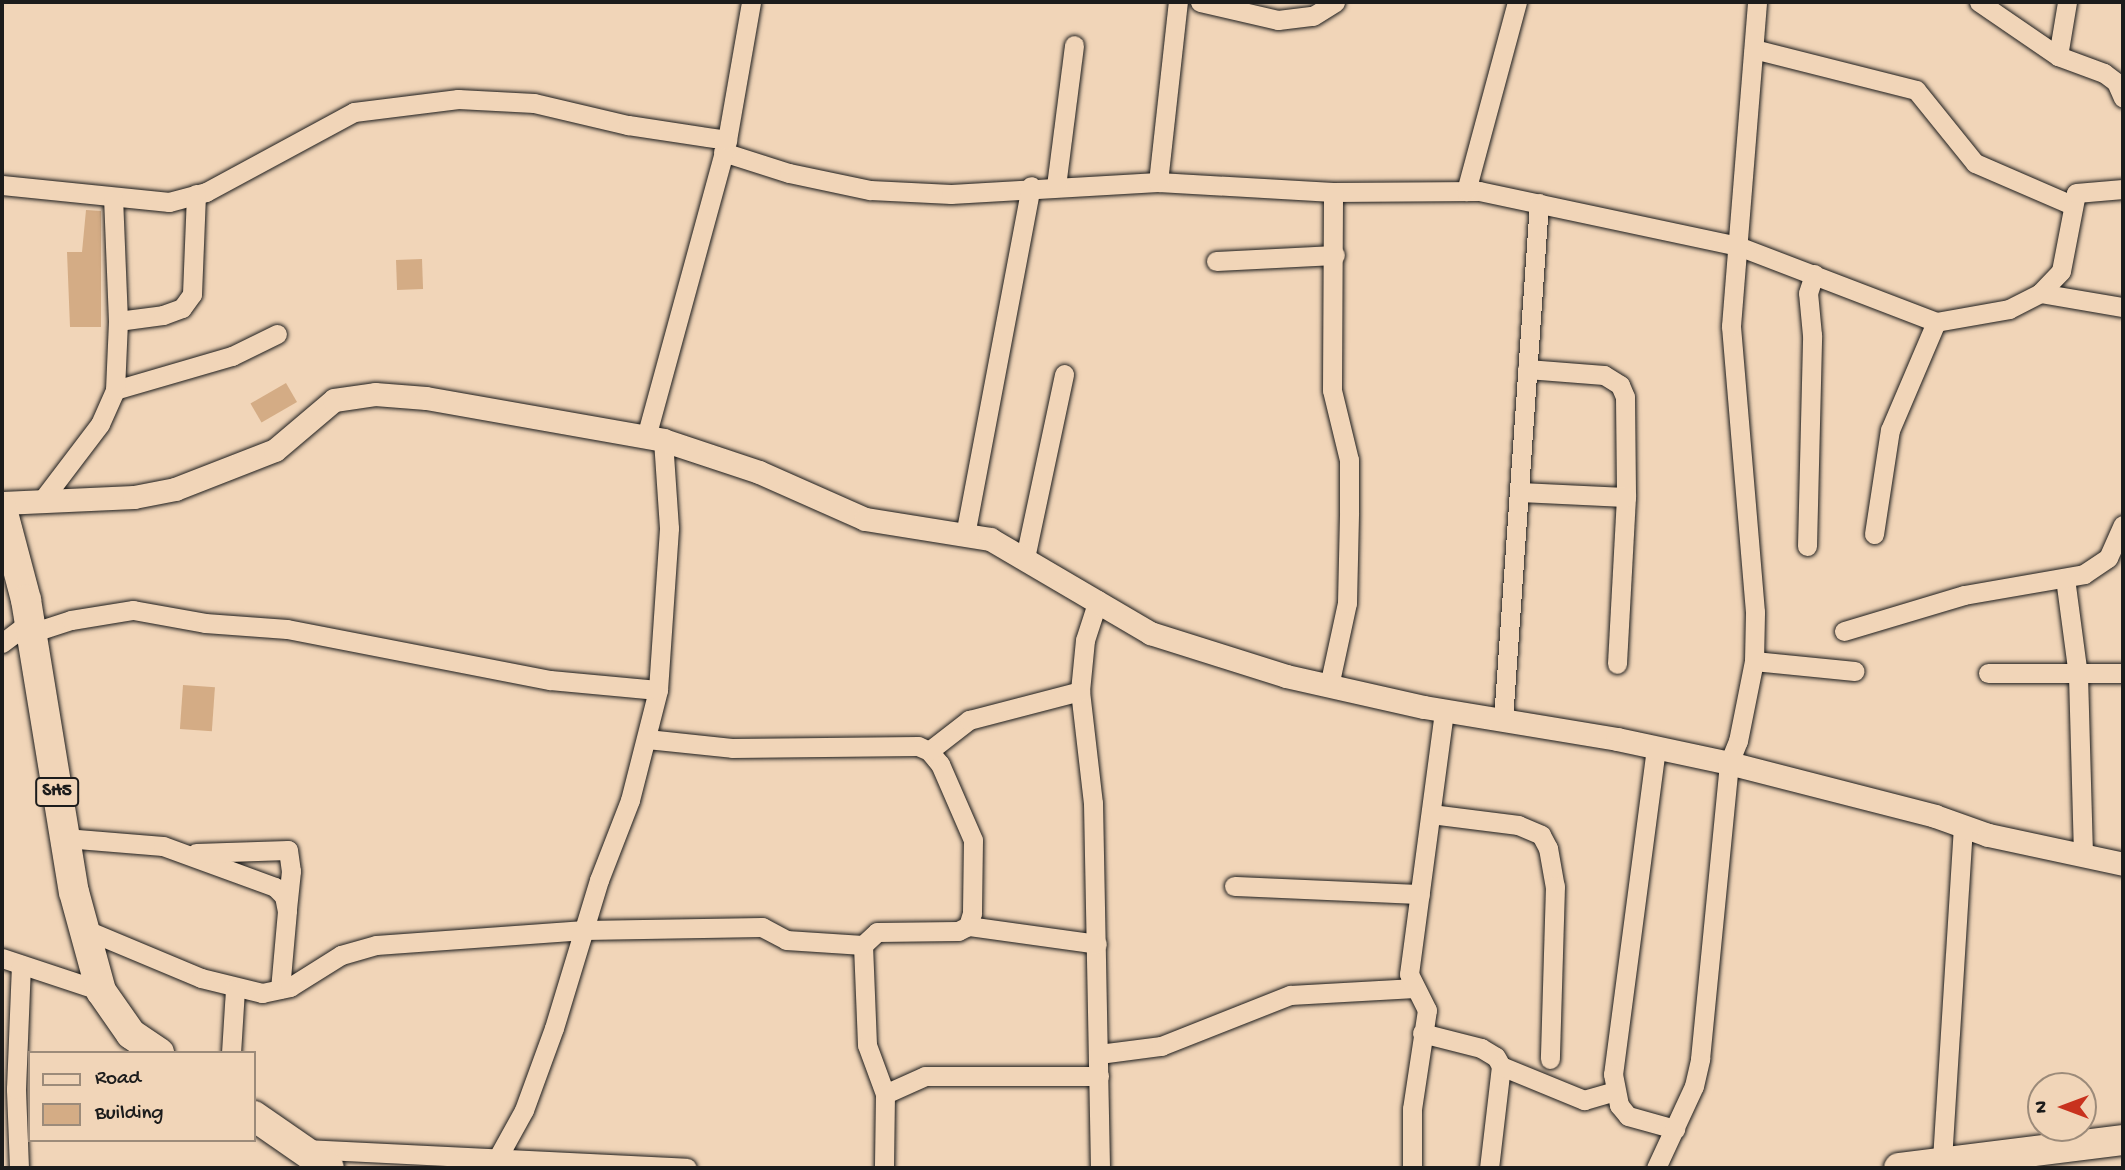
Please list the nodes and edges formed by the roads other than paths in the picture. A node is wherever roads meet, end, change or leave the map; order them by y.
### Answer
1 (751, 2) edge
2 (1178, 2) edge
3 (1200, 2) edge
4 (1335, 2) edge
5 (1517, 2) edge
6 (1757, 2) edge
7 (1979, 2) edge
8 (2067, 2) edge
9 (1074, 46) dead end
10 (1754, 49) junction
11 (2057, 56) junction
12 (2121, 85) edge
13 (725, 146) junction
14 (1158, 182) junction
15 (2, 185) edge
16 (1031, 186) junction
17 (1056, 186) junction
18 (2123, 188) edge
19 (1466, 191) junction
20 (1333, 192) junction
21 (197, 194) junction
22 (113, 198) junction
23 (1539, 204) junction
24 (2072, 205) junction
25 (1738, 246) junction
26 (1335, 255) junction
27 (1216, 261) dead end
28 (1814, 274) junction
29 (2040, 293) junction
30 (2123, 307) edge
31 (118, 321) junction
32 (1936, 322) junction
33 (276, 334) dead end
34 (1527, 369) junction
35 (1064, 374) dead end
36 (115, 390) junction
37 (654, 439) junction
38 (1519, 492) junction
39 (1626, 497) junction
40 (2, 503) edge
41 (40, 503) junction
42 (2, 509) edge
43 (2123, 525) edge
44 (1874, 534) dead end
45 (965, 535) junction
46 (1807, 546) dead end
47 (1025, 558) junction
48 (2065, 578) junction
49 (1098, 600) junction
50 (31, 628) junction
51 (1844, 631) dead end
52 (2, 643) edge
53 (1754, 661) junction
54 (1617, 664) dead end
55 (1855, 671) dead end
56 (1988, 673) dead end
57 (2123, 673) edge
58 (2078, 675) junction
59 (1329, 686) junction
60 (659, 690) junction
61 (1080, 691) junction
62 (1444, 710) junction
63 (1503, 720) junction
64 (647, 739) junction
65 (1656, 748) junction
66 (929, 751) junction
67 (1729, 763) junction
68 (1431, 814) junction
69 (1963, 826) junction
70 (65, 838) junction
71 (185, 853) junction
72 (2084, 856) junction
73 (2123, 864) edge
74 (1234, 886) dead end
75 (1420, 894) junction
76 (286, 911) junction
77 (968, 926) junction
78 (84, 929) junction
79 (584, 930) junction
80 (1097, 944) junction
81 (863, 945) junction
82 (2, 958) edge
83 (21, 965) junction
84 (1415, 988) junction
85 (235, 989) junction
86 (280, 989) junction
87 (101, 991) junction
88 (1422, 1033) junction
89 (156, 1051) edge
90 (231, 1051) edge
91 (1099, 1054) junction
92 (1550, 1059) dead end
93 (1501, 1066) junction
94 (1099, 1076) junction
95 (1615, 1091) junction
96 (885, 1094) junction
97 (256, 1117) edge
98 (1675, 1129) junction
99 (2123, 1140) edge
100 (303, 1149) junction
101 (1942, 1160) junction
102 (496, 1163) edge
103 (13, 1167) edge
104 (329, 1168) edge
105 (687, 1168) edge
106 (884, 1168) edge
107 (1100, 1168) edge
108 (1412, 1168) edge
109 (1489, 1168) edge
110 (1656, 1168) edge
111 (1899, 1168) edge

1 - 13 street
2 - 14 street
3 - 4 street
5 - 19 street
6 - 10 street
7 - 11 street
8 - 11 street
9 - 17 street
10 - 24 street
10 - 25 street
11 - 12 street
13 - 16 street
13 - 21 street
13 - 37 street
14 - 17 street
14 - 20 street
15 - 22 street
16 - 17 street
16 - 45 street
18 - 24 street
19 - 20 street
19 - 23 street
20 - 26 street
21 - 22 street
21 - 31 street
22 - 31 street
23 - 25 street
23 - 34 street
24 - 29 street
25 - 28 street
25 - 53 street
26 - 27 street
26 - 59 street
28 - 32 street
28 - 46 street
29 - 30 street
29 - 32 street
31 - 36 street
32 - 44 street
33 - 36 street
34 - 38 street
34 - 39 street
35 - 47 street
36 - 41 street
37 - 41 street
37 - 45 street
37 - 60 street
38 - 39 street
38 - 63 street
39 - 54 street
40 - 41 street
42 - 50 main road, SH5
43 - 48 street
45 - 47 street
47 - 49 street
48 - 51 street
48 - 58 street
49 - 59 street
49 - 61 street
50 - 52 street
50 - 60 street
50 - 70 main road, SH5
53 - 55 street
53 - 67 street
56 - 58 street
57 - 58 street
58 - 72 street
59 - 62 street
60 - 64 street
61 - 66 street
61 - 80 street
62 - 63 street
62 - 68 street
63 - 65 street
64 - 66 street
64 - 79 street
65 - 67 street
65 - 95 street
66 - 77 street
67 - 69 street
67 - 98 street
68 - 75 street
68 - 92 street
69 - 72 street
69 - 101 street
70 - 71 street
70 - 78 main road, SH5
71 - 76 street
71 - 76 street
72 - 73 street
74 - 75 street
75 - 84 street
76 - 86 street
77 - 80 street
77 - 81 street
78 - 85 street
78 - 87 main road, SH5
79 - 81 street
79 - 86 street
79 - 102 street
80 - 91 street
81 - 96 street
82 - 83 street
83 - 87 street
83 - 103 street
84 - 88 street
84 - 91 street
85 - 86 street
85 - 90 street
87 - 89 main road, SH5
88 - 93 street
88 - 108 street
91 - 94 street
93 - 95 street
93 - 109 street
94 - 96 street
94 - 107 street
95 - 98 street
96 - 106 street
97 - 100 main road
98 - 110 street
99 - 101 main road
100 - 102 street
100 - 104 main road
101 - 111 main road
102 - 105 street

